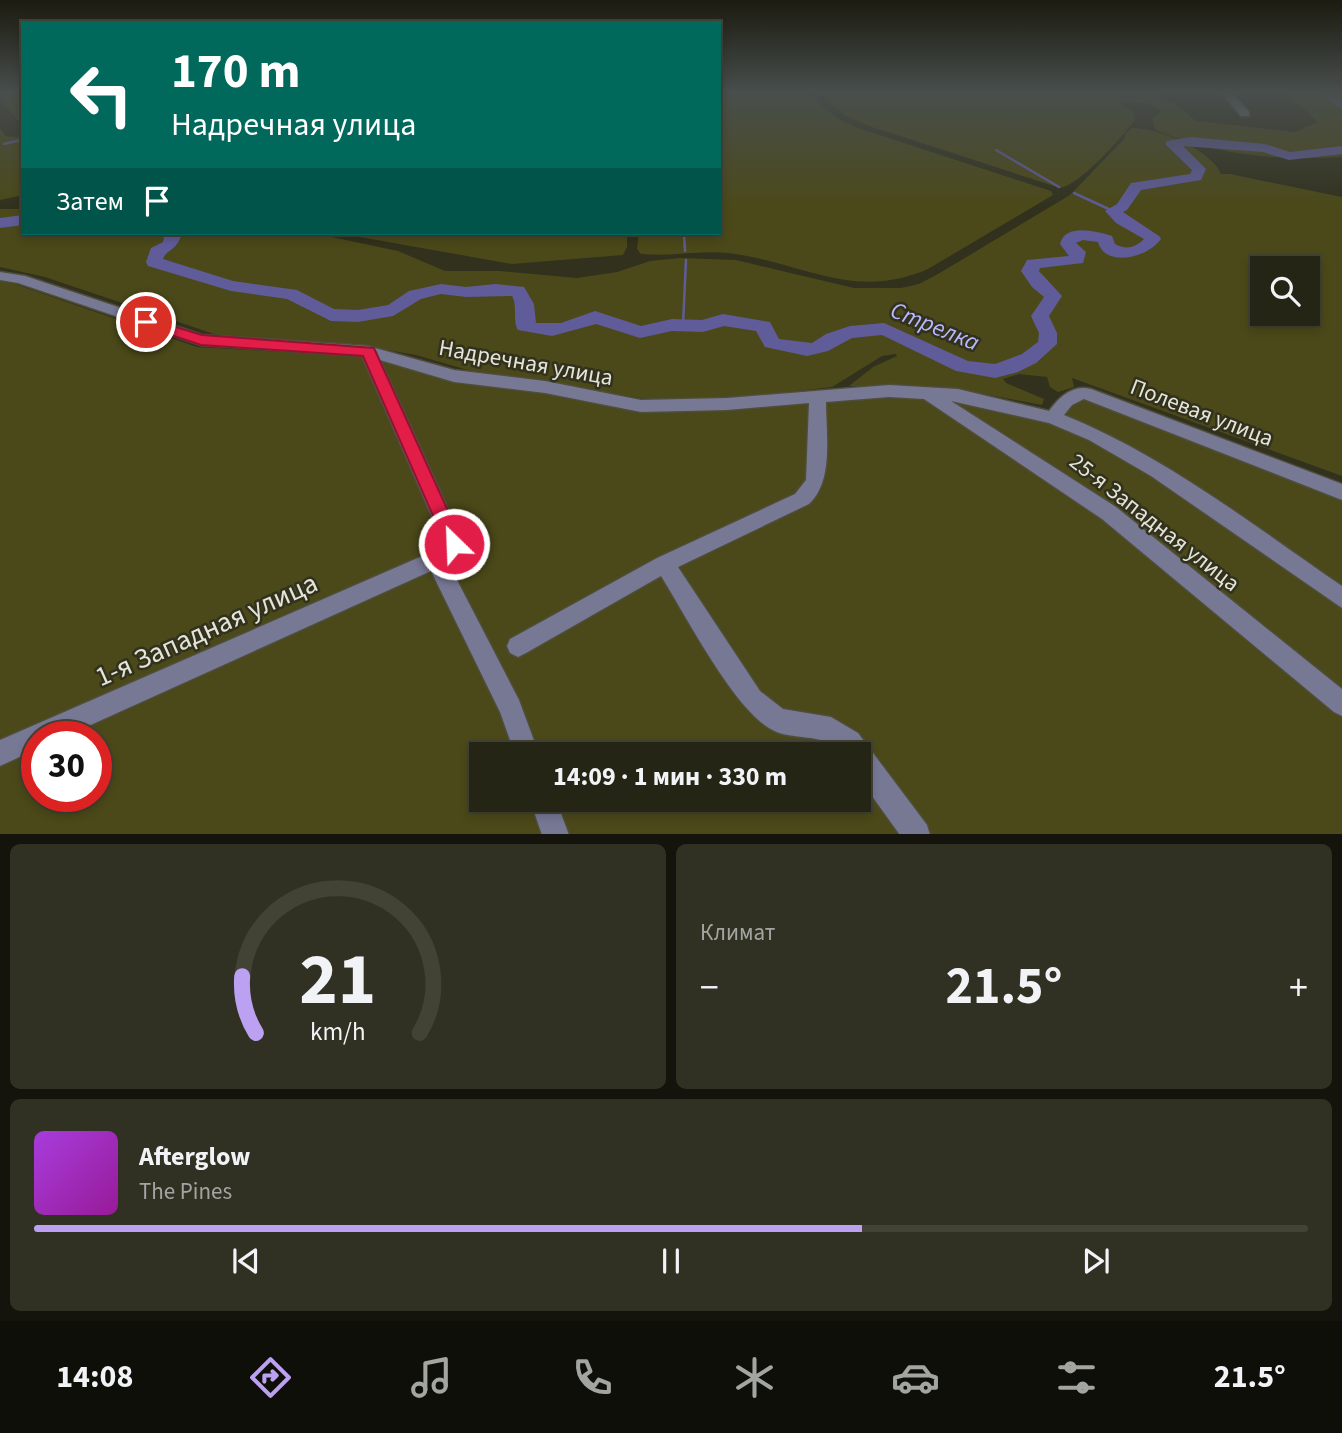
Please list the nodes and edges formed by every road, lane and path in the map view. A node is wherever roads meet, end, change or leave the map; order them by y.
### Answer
1 (0, 276) edge
2 (368, 351) junction
3 (927, 393) junction
4 (818, 395) junction
5 (1054, 418) junction
6 (1342, 492) edge
7 (445, 552) junction
8 (664, 564) junction
9 (1342, 598) edge
10 (518, 646) dead end
11 (1342, 704) edge
12 (523, 742) edge
13 (849, 742) edge
14 (0, 753) edge
15 (871, 773) edge
16 (547, 812) edge
17 (556, 834) edge
18 (916, 834) edge

1 - 2 street, Надречная улица
2 - 4 street, Надречная улица
2 - 7 street
3 - 4 street, Надречная улица
3 - 5 street, Надречная улица
3 - 11 street, 25-я Западная улица
4 - 8 street
5 - 6 street, Полевая улица
5 - 9 street, Надречная улица
7 - 12 street
7 - 14 street, 1-я Западная улица
8 - 10 street
8 - 13 street
15 - 18 street
16 - 17 street

